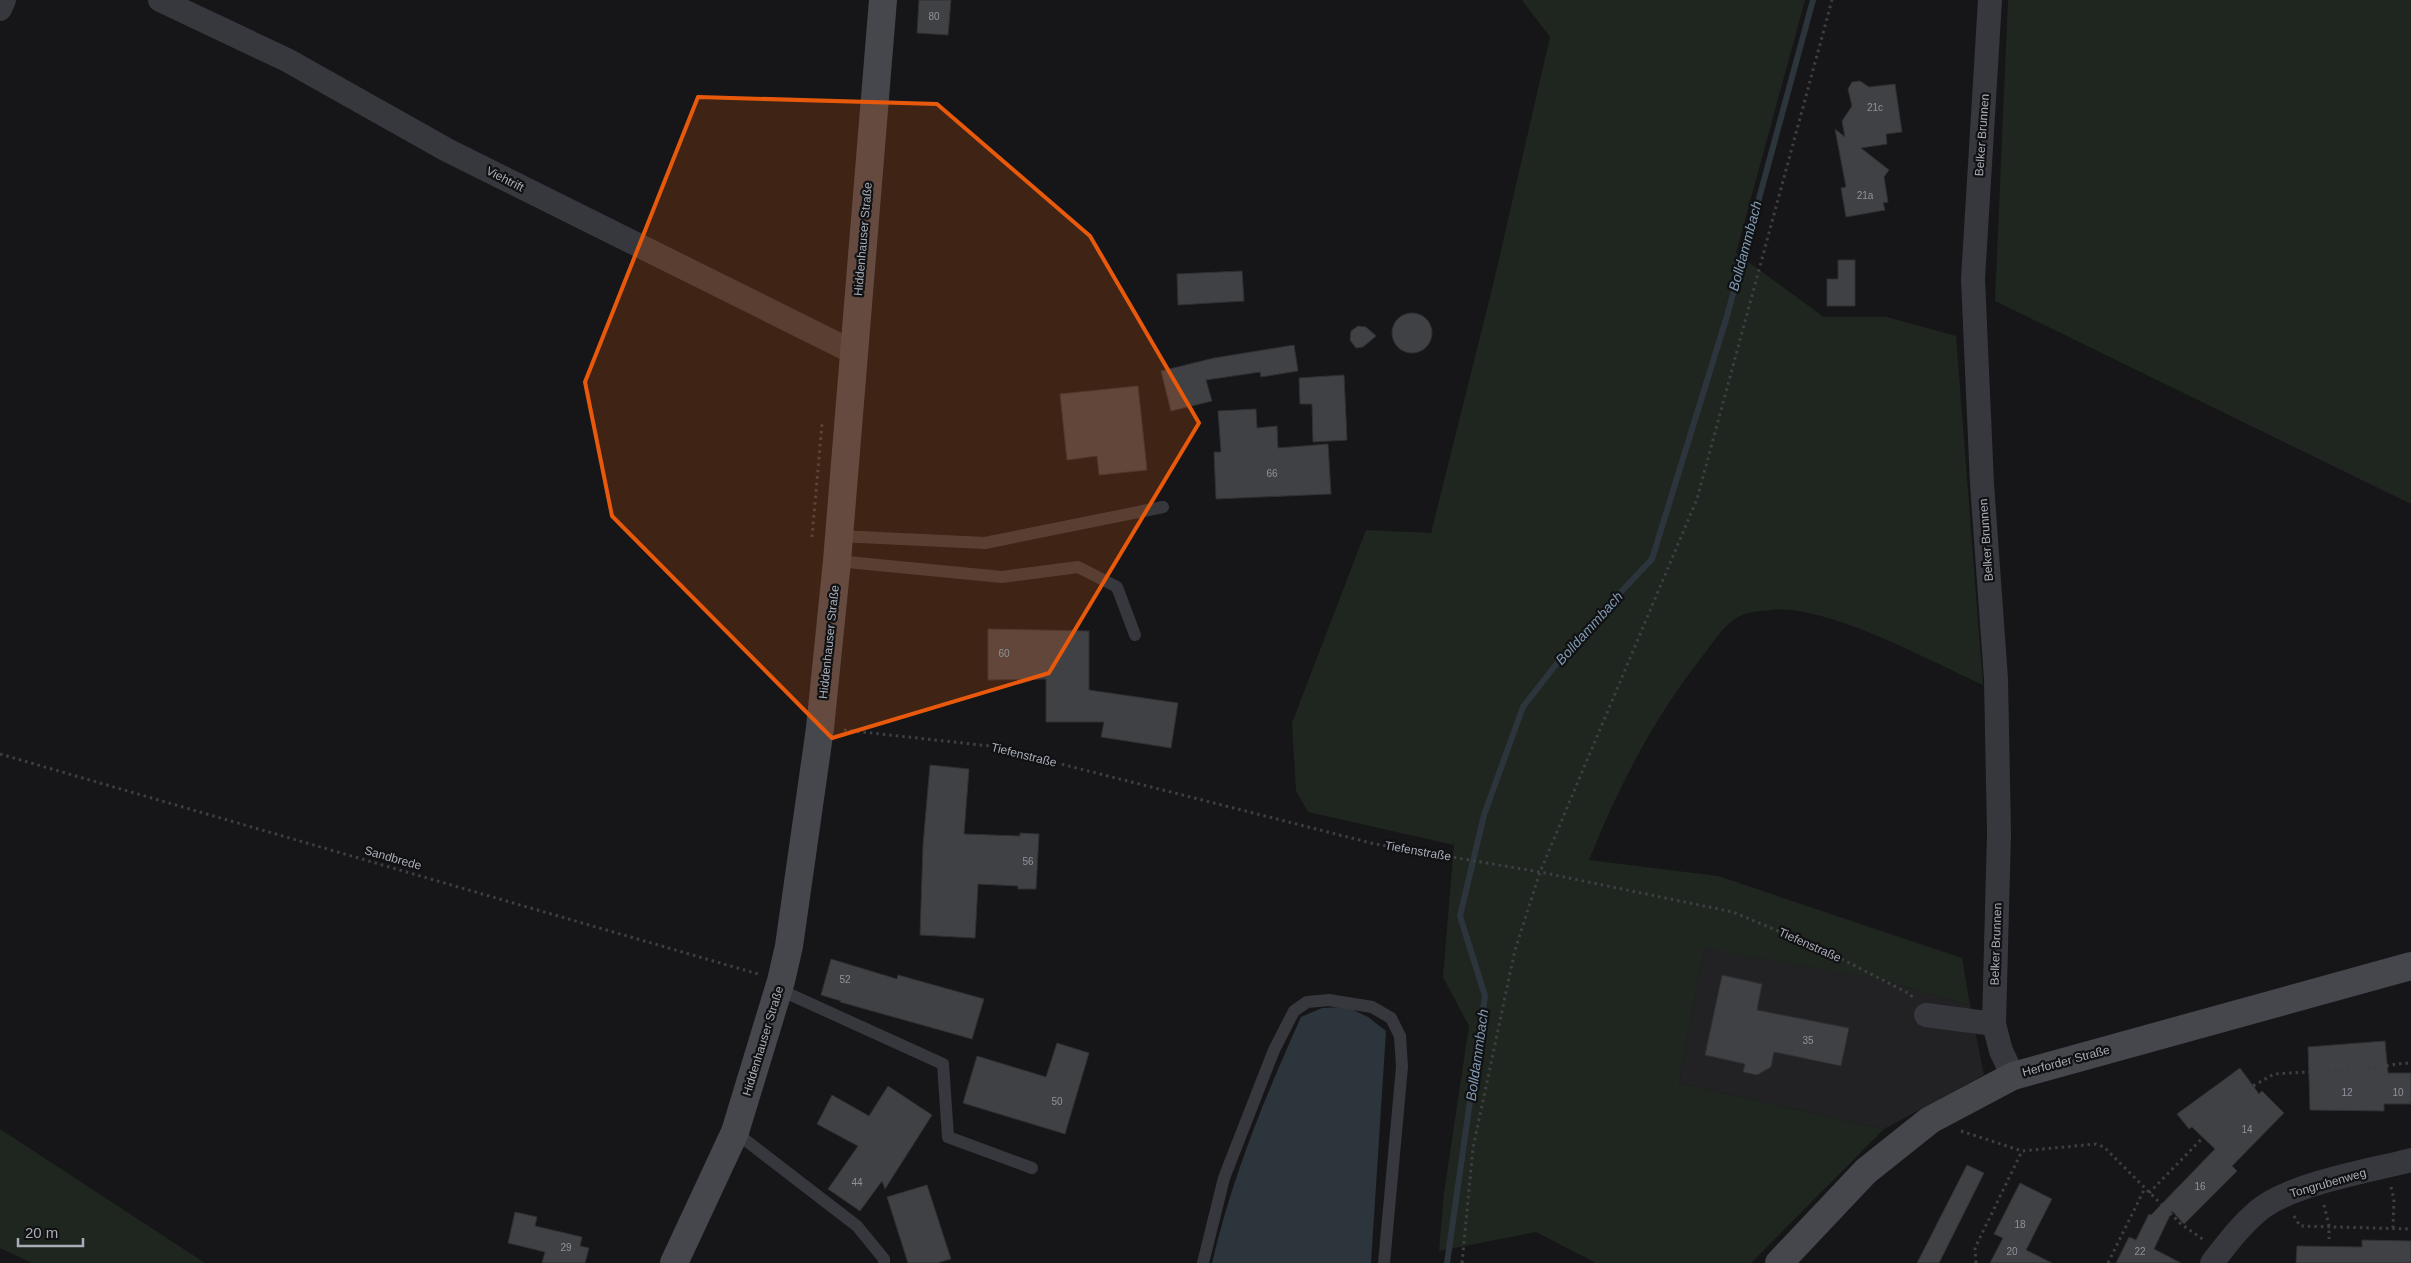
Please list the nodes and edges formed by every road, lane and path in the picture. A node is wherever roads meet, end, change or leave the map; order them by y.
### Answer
1 (4, 0) edge
2 (160, 0) edge
3 (883, 0) edge
4 (1832, 0) edge
5 (1990, 0) edge
6 (0, 9) edge
7 (853, 352) junction
8 (822, 416) dead end
9 (1163, 506) dead end
10 (812, 541) dead end
11 (838, 548) junction
12 (1135, 635) dead end
13 (820, 728) junction
14 (0, 754) edge
15 (1540, 872) junction
16 (2411, 966) edge
17 (767, 978) junction
18 (1926, 1015) joint
19 (1994, 1024) junction
20 (2411, 1064) edge
21 (2013, 1076) junction
22 (1930, 1120) junction
23 (735, 1132) junction
24 (2022, 1151) junction
25 (2411, 1160) edge
26 (2386, 1167) junction
27 (1032, 1168) dead end
28 (2318, 1184) junction
29 (2145, 1188) junction
30 (2149, 1193) junction
31 (2282, 1196) junction
32 (2329, 1226) junction
33 (2393, 1228) junction
34 (2411, 1229) edge
35 (2329, 1239) dead end
36 (2216, 1257) edge
37 (674, 1263) edge
38 (884, 1263) edge
39 (1203, 1263) edge
40 (1384, 1263) edge
41 (1462, 1263) edge
42 (1779, 1263) edge
43 (1976, 1263) edge
44 (2108, 1263) edge

1 - 6 street
2 - 7 street, Viehtrift
3 - 7 street, Hiddenhauser Straße
4 - 15 path
5 - 19 street, Belker Brunnen
7 - 11 street, Hiddenhauser Straße
8 - 10 path
9 - 11 lane
11 - 12 lane
11 - 13 street, Hiddenhauser Straße
13 - 15 path, Tiefenstraße
13 - 17 street, Hiddenhauser Straße
14 - 17 path, Sandbrede
15 - 18 path, Tiefenstraße
15 - 41 path
16 - 21 street, Herforder Straße
17 - 23 street, Hiddenhauser Straße
17 - 27 lane
18 - 19 street
19 - 21 street, Belker Brunnen
20 - 30 path
21 - 22 street, Herforder Straße
22 - 24 path
22 - 42 street, Herforder Straße
23 - 37 street, Hiddenhauser Straße
23 - 38 lane
24 - 29 path
24 - 43 path
25 - 26 street, Tongrubenweg
26 - 28 street, Tongrubenweg
26 - 33 path
28 - 31 street, Tongrubenweg
28 - 32 path
29 - 30 path
29 - 44 path
30 - 36 path
31 - 32 path
31 - 36 street, Tongrubenweg
32 - 33 path
32 - 35 path
33 - 34 path
39 - 40 lane

